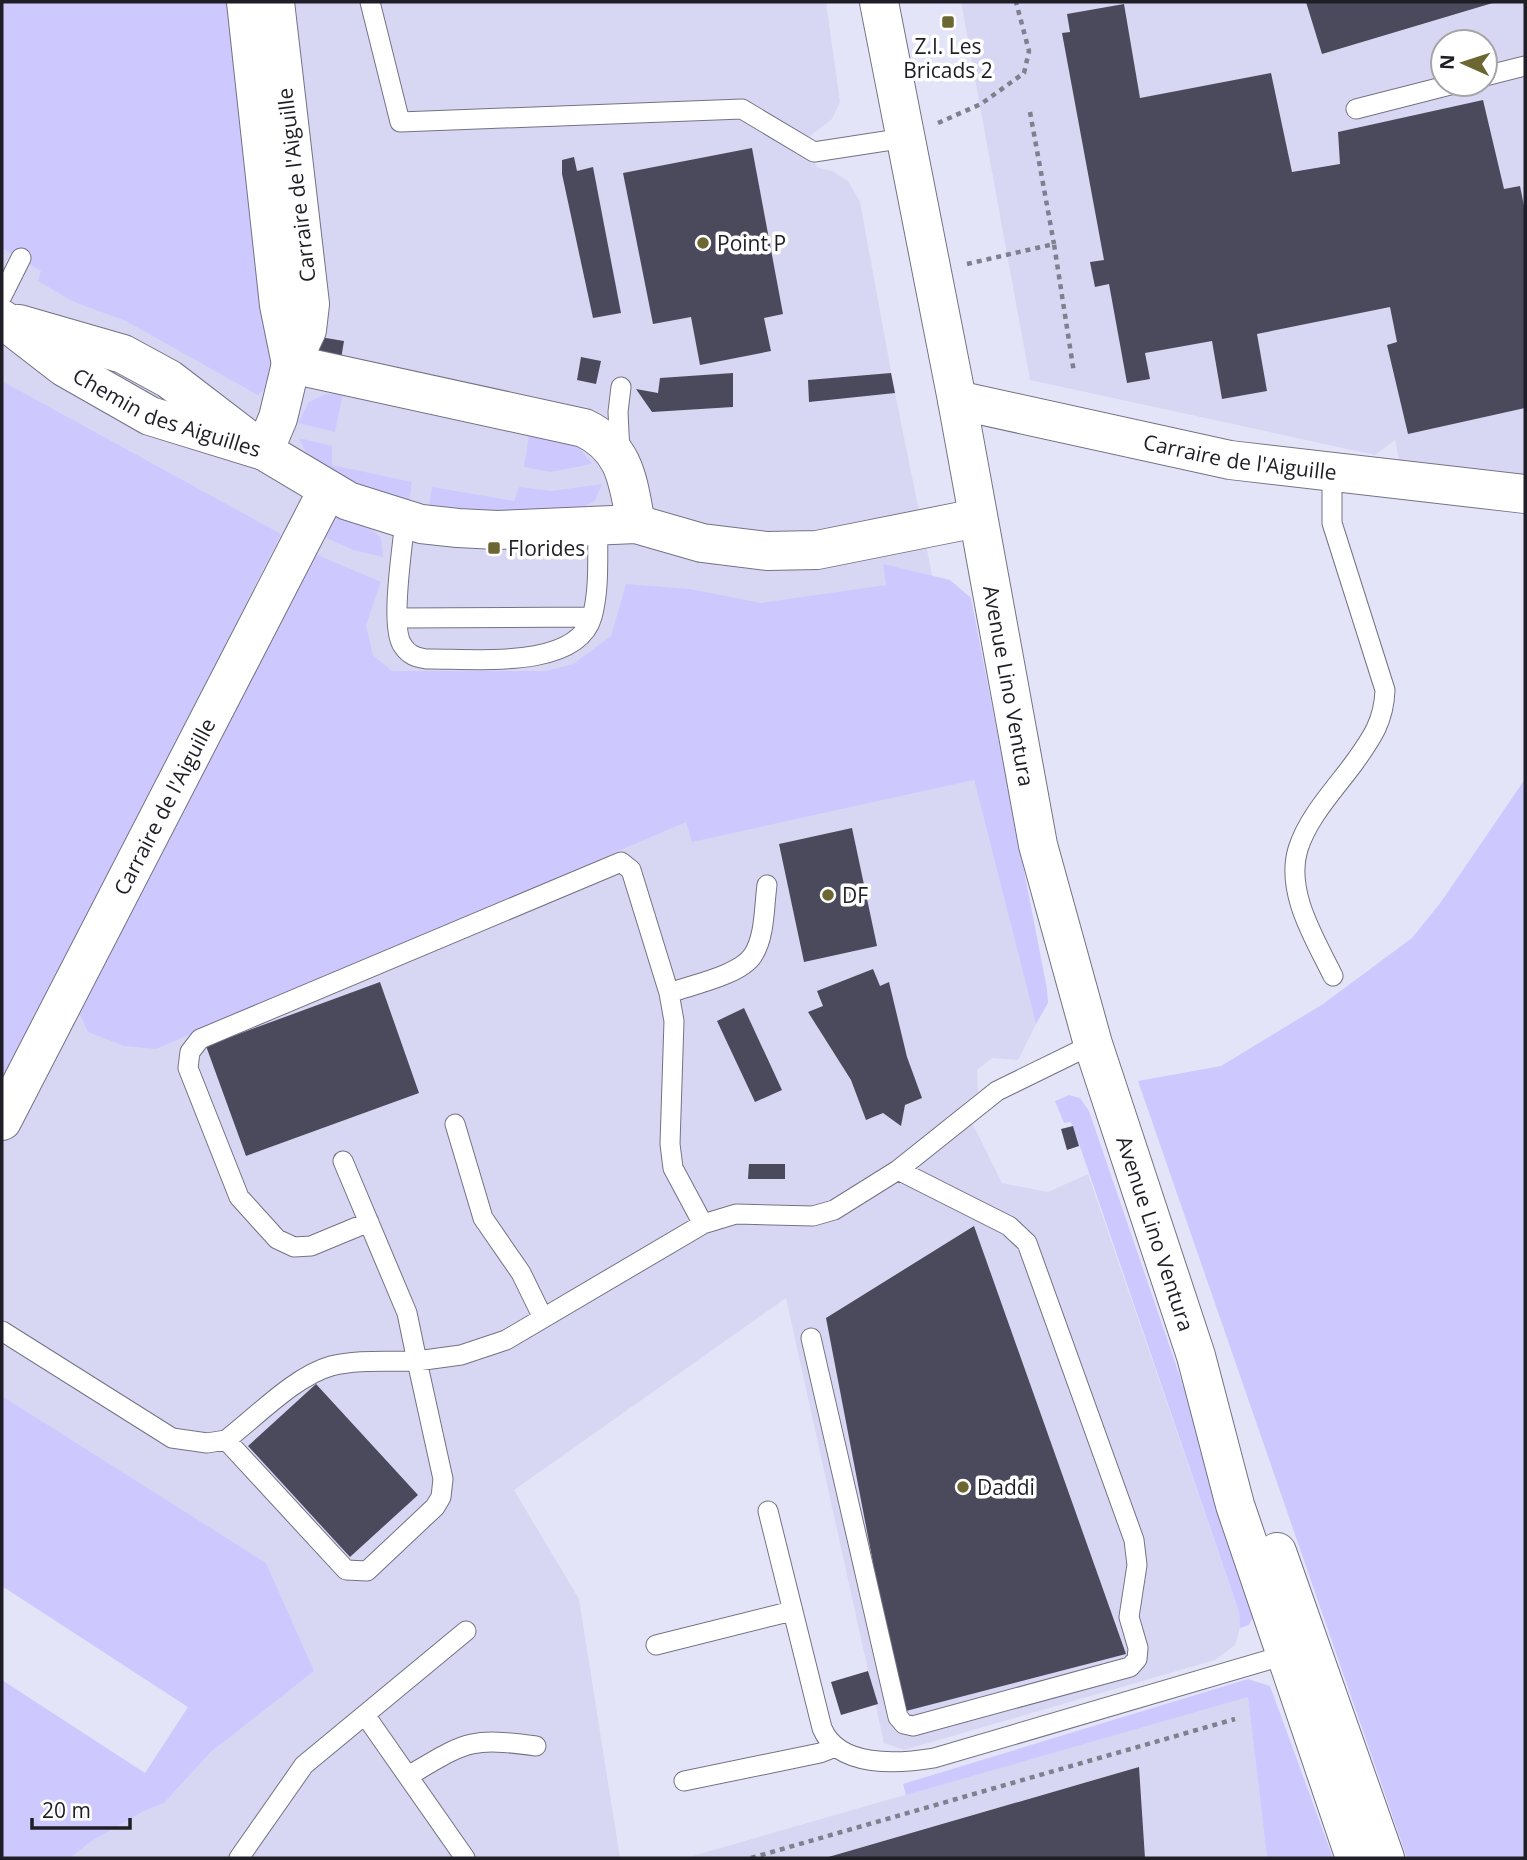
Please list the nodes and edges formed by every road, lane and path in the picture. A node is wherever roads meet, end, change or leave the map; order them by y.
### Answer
1 (246, 2) edge
2 (275, 2) edge
3 (370, 2) edge
4 (879, 2) edge
5 (1016, 2) edge
6 (1525, 66) edge
7 (1499, 72) edge
8 (1429, 90) edge
9 (1356, 109) dead end
10 (1030, 111) dead end
11 (905, 138) junction
12 (300, 238) junction
13 (1054, 244) junction
14 (21, 258) dead end
15 (932, 273) junction
16 (2, 311) edge
17 (291, 364) junction
18 (1074, 373) dead end
19 (621, 387) dead end
20 (957, 400) junction
21 (264, 452) junction
22 (620, 457) junction
23 (1332, 472) junction
24 (327, 491) junction
25 (1525, 494) edge
26 (977, 518) junction
27 (405, 520) junction
28 (636, 524) junction
29 (598, 525) junction
30 (592, 617) junction
31 (397, 618) junction
32 (767, 886) dead end
33 (1333, 976) dead end
34 (669, 993) junction
35 (1093, 1044) junction
36 (2, 1121) edge
37 (456, 1124) dead end
38 (343, 1161) dead end
39 (898, 1170) junction
40 (369, 1222) junction
41 (703, 1224) junction
42 (543, 1318) junction
43 (2, 1331) edge
44 (811, 1338) dead end
45 (417, 1361) junction
46 (226, 1440) junction
47 (768, 1510) dead end
48 (792, 1611) junction
49 (466, 1631) dead end
50 (656, 1645) dead end
51 (1299, 1651) junction
52 (365, 1715) junction
53 (1235, 1719) dead end
54 (537, 1746) dead end
55 (833, 1748) junction
56 (408, 1776) junction
57 (684, 1781) dead end
58 (248, 1855) edge
59 (465, 1858) edge
60 (751, 1858) edge
61 (1355, 1858) edge
62 (1385, 1858) edge

1 - 12 street, Carraire de l'Aiguille
2 - 12 street, Carraire de l'Aiguille
3 - 11 lane
4 - 11 street, Avenue Lino Ventura
5 - 11 path
6 - 7 lane
8 - 9 lane
10 - 13 path
11 - 15 street, Avenue Lino Ventura
12 - 17 street, Carraire de l'Aiguille
13 - 15 path
13 - 18 path
14 - 16 lane
15 - 20 street, Avenue Lino Ventura
16 - 21 street, Chemin des Aiguilles
17 - 21 street, Carraire de l'Aiguille
17 - 22 street
19 - 22 lane
20 - 23 street, Carraire de l'Aiguille
20 - 26 street, Avenue Lino Ventura
21 - 24 street
22 - 28 street
23 - 25 street, Carraire de l'Aiguille
23 - 33 lane
24 - 27 street
24 - 36 street, Carraire de l'Aiguille
26 - 28 street
26 - 35 street, Avenue Lino Ventura
27 - 29 street
27 - 31 lane
28 - 29 street
29 - 30 lane
30 - 31 lane
30 - 31 lane
32 - 34 lane
34 - 40 lane
34 - 41 lane
35 - 39 lane
35 - 51 street, Avenue Lino Ventura
37 - 42 lane
38 - 40 lane
39 - 41 lane
39 - 44 lane
40 - 45 lane
41 - 42 lane
42 - 45 lane
43 - 46 lane
45 - 46 lane
45 - 46 lane
47 - 48 lane
48 - 50 lane
48 - 55 lane
49 - 52 lane
51 - 55 lane
51 - 61 street, Avenue Lino Ventura
51 - 62 street, Avenue Lino Ventura
52 - 56 lane
52 - 58 lane
53 - 60 path
54 - 56 lane
55 - 57 lane
56 - 59 lane

